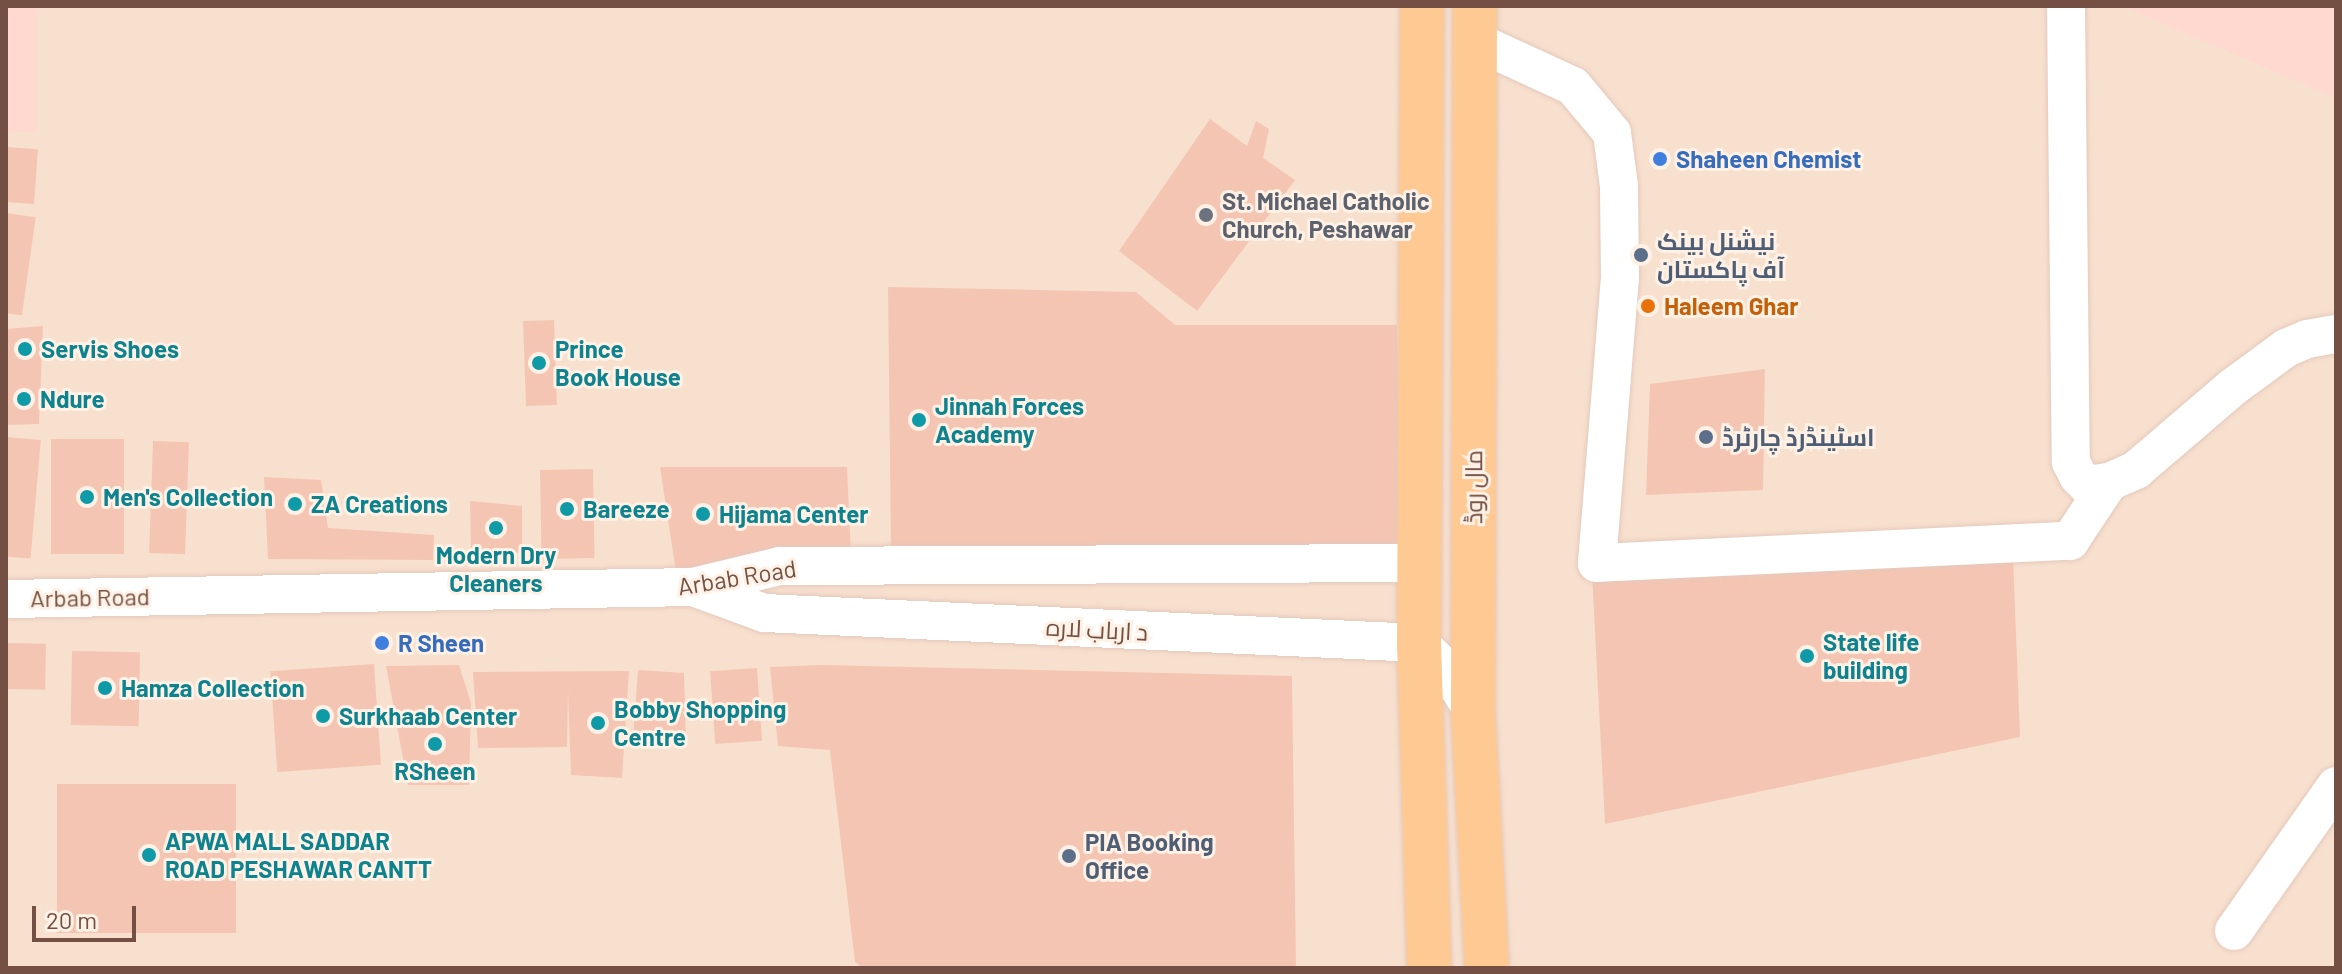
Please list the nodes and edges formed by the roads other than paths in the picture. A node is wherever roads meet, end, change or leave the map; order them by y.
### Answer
1 (1422, 6) edge
2 (2066, 6) edge
3 (1475, 24) edge
4 (2336, 334) edge
5 (2109, 482) junction
6 (1420, 563) junction
7 (693, 587) junction
8 (6, 599) edge
9 (1419, 643) junction
10 (1473, 711) junction
11 (2336, 786) edge
12 (2234, 931) dead end
13 (1429, 968) edge
14 (1487, 968) edge

1 - 6 main road
2 - 5 street
3 - 5 street
3 - 10 main road, مال روڈ
4 - 5 street
6 - 7 street, Arbab Road
6 - 9 main road
7 - 8 street, Arbab Road
7 - 9 street, د ارباب لاره
9 - 10 street
9 - 13 main road
10 - 14 main road, مال روڈ
11 - 12 street

